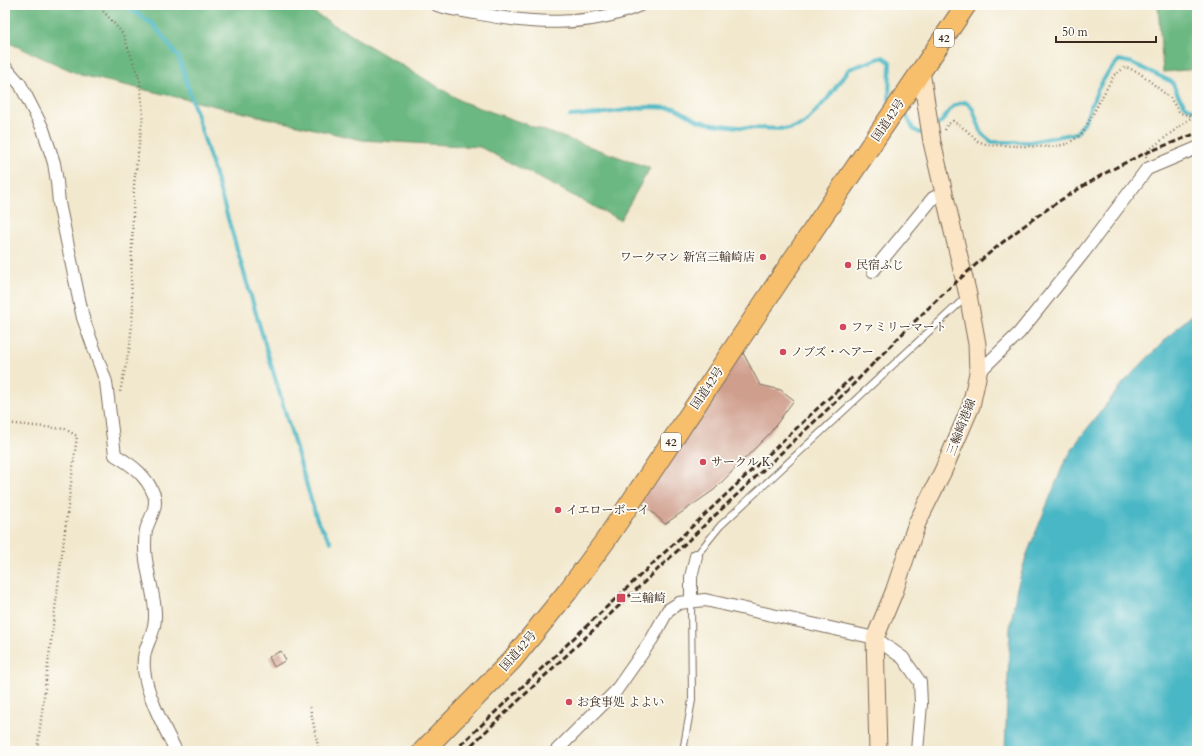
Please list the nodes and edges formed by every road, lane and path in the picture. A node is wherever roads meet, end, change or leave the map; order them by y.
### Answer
1 (98, 5) edge
2 (437, 5) edge
3 (640, 5) edge
4 (966, 5) edge
5 (5, 67) edge
6 (921, 71) junction
7 (1197, 111) edge
8 (1192, 116) junction
9 (945, 131) dead end
10 (1197, 148) edge
11 (1145, 153) dead end
12 (943, 192) junction
13 (873, 270) dead end
14 (968, 295) junction
15 (978, 373) junction
16 (108, 406) junction
17 (5, 423) edge
18 (696, 556) joint
19 (691, 602) junction
20 (875, 638) junction
21 (310, 707) dead end
22 (37, 751) edge
23 (176, 751) edge
24 (319, 751) edge
25 (423, 751) edge
26 (556, 751) edge
27 (683, 751) edge
28 (878, 751) edge
29 (917, 751) edge

1 - 16 path
2 - 3 street
4 - 6 highway, 国道42号 / 42
5 - 16 street
6 - 12 main road, 三輪崎港線
6 - 25 highway, 国道42号 / 42
7 - 8 path
8 - 9 path
8 - 11 path
10 - 15 street
12 - 13 street
12 - 14 main road, 三輪崎港線
14 - 15 main road, 三輪崎港線
14 - 18 lane
15 - 20 main road, 三輪崎港線
16 - 23 street
17 - 22 path
18 - 19 street
19 - 20 street
19 - 26 street
19 - 27 lane
20 - 28 main road, 三輪崎港線
20 - 29 street
21 - 24 path

